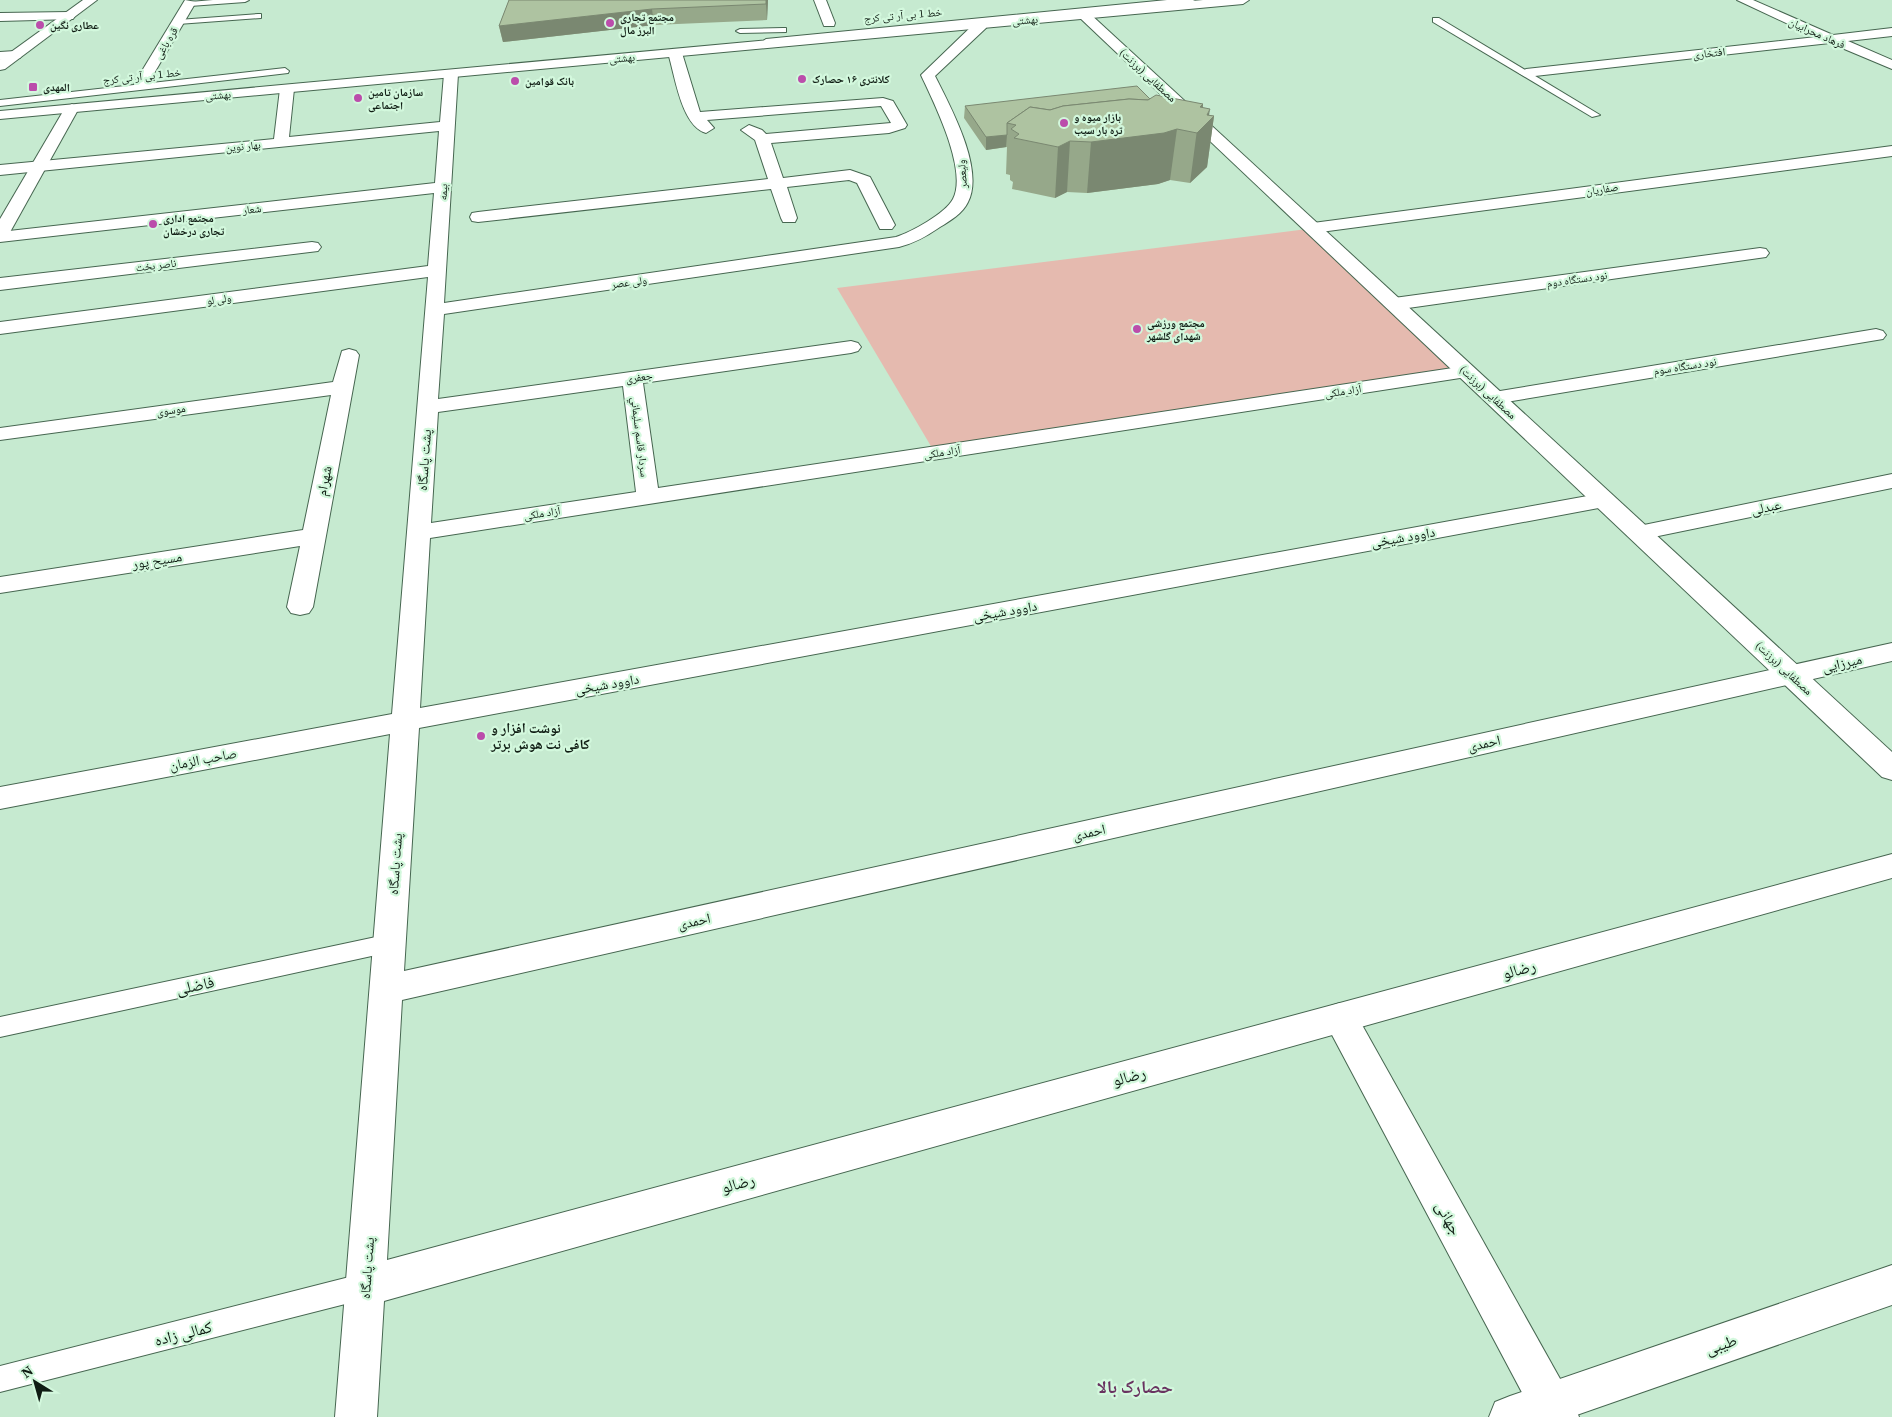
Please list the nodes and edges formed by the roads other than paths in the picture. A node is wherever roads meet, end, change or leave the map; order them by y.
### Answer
1 (91, 0) edge
2 (245, 0) edge
3 (820, 0) edge
4 (1094, 0) edge
5 (1130, 0) edge
6 (1191, 0) edge
7 (1243, 0) edge
8 (1743, 0) edge
9 (190, 3) joint
10 (1084, 15) junction
11 (69, 16) junction
12 (258, 16) dead end
13 (0, 18) edge
14 (1436, 20) dead end
15 (178, 22) junction
16 (829, 23) junction
17 (981, 25) junction
18 (735, 31) joint
19 (1892, 32) edge
20 (1831, 39) junction
21 (706, 50) junction
22 (675, 53) junction
23 (15, 55) junction
24 (0, 56) edge
25 (489, 56) dead end
26 (432, 62) dead end
27 (1892, 65) edge
28 (0, 66) edge
29 (507, 69) junction
30 (290, 71) joint
31 (1526, 73) junction
32 (451, 74) junction
33 (414, 78) junction
34 (141, 84) junction
35 (287, 89) junction
36 (270, 90) junction
37 (0, 96) edge
38 (0, 103) edge
39 (0, 107) edge
40 (72, 108) junction
41 (0, 115) edge
42 (1595, 115) dead end
43 (694, 116) junction
44 (448, 126) junction
45 (762, 139) junction
46 (281, 142) junction
47 (1892, 150) edge
48 (39, 166) junction
49 (0, 170) edge
50 (777, 184) junction
51 (443, 187) junction
52 (478, 217) dead end
53 (789, 218) dead end
54 (886, 225) dead end
55 (1313, 228) junction
56 (2, 229) edge
57 (312, 246) dead end
58 (1760, 253) dead end
59 (824, 254) joint
60 (437, 270) junction
61 (0, 284) edge
62 (1394, 304) junction
63 (435, 310) junction
64 (0, 328) edge
65 (1876, 335) dead end
66 (851, 347) dead end
67 (349, 355) dead end
68 (1466, 372) junction
69 (632, 378) junction
70 (343, 387) junction
71 (1494, 398) junction
72 (428, 408) junction
73 (0, 434) edge
74 (1892, 480) edge
75 (648, 496) junction
76 (1604, 500) junction
77 (419, 532) junction
78 (1639, 533) junction
79 (314, 536) junction
80 (0, 585) edge
81 (300, 607) dead end
82 (1892, 652) edge
83 (1791, 675) junction
84 (406, 721) junction
85 (1892, 769) edge
86 (0, 798) edge
87 (1892, 866) edge
88 (390, 943) junction
89 (387, 990) junction
90 (1340, 1018) junction
91 (0, 1026) edge
92 (1892, 1285) edge
93 (365, 1286) junction
94 (0, 1379) edge
95 (1554, 1410) edge
96 (356, 1417) edge
97 (1510, 1417) edge

1 - 11 street
2 - 9 lane
3 - 16 street
4 - 16 street, بهشتی
5 - 18 lane, خط 1 بی آر تی کرج
6 - 21 lane, خط 1 بی آر تی کرج
7 - 10 street, بهشتی
8 - 20 street, فرهاد محرابیان
9 - 15 street, قره باغی
10 - 17 street, بهشتی
10 - 55 street, مصطفایی (برزنت)
11 - 13 street
11 - 23 street
12 - 15 lane
14 - 31 lane
15 - 34 street, قره باغی
16 - 18 street, بهشتی
17 - 21 street, بهشتی
17 - 59 street, ولیعصر
19 - 20 street, افتخاری
20 - 27 street, فرهاد محرابیان
20 - 31 street, افتخاری
21 - 22 street, بهشتی
22 - 29 street, بهشتی
22 - 43 street
23 - 24 street
23 - 28 street
25 - 29 street
26 - 33 street
29 - 32 street, بهشتی
30 - 34 street, بهشتی
30 - 38 lane, خط 1 بی آر تی کرج
31 - 42 lane
32 - 33 street, بهشتی
32 - 44 street, بیمه
33 - 35 street, بهشتی
34 - 37 street, بهشتی
35 - 36 street, بهشتی
35 - 46 street
36 - 39 lane, خط 1 بی آر تی کرج
36 - 40 street, بهشتی
40 - 41 street, بهشتی
40 - 48 street
43 - 45 street
43 - 45 street
44 - 46 street, بهار نوین
44 - 51 street, بیمه
45 - 50 street
46 - 48 street, بهار نوین
47 - 55 street, صفاریان
48 - 49 street, بهار نوین
48 - 56 street
50 - 52 street
50 - 53 street
50 - 54 street
51 - 56 street, شعار
51 - 60 street, بیمه
55 - 62 street, مصطفایی (برزنت)
57 - 61 street, ناصر بخت
58 - 62 street, نود دستگاه دوم
59 - 63 street, ولی عصر
60 - 63 street, بیمه
60 - 64 street, ولی لو
62 - 68 street, مصطفایی (برزنت)
63 - 72 street, پشت پاسگاه
65 - 71 street, نود دستگاه سوم
66 - 69 street, جعفری
67 - 70 street, شهرام
68 - 71 street, مصطفایی (برزنت)
68 - 75 street, آزاد ملکی
69 - 72 street, جعفری
69 - 75 street, سردار قاسم سليماني
70 - 73 street, موسوی
70 - 79 street, شهرام
71 - 76 street, مصطفایی (برزنت)
72 - 77 street, پشت پاسگاه
74 - 78 street, عبدلی
75 - 77 street, آزاد ملکی
76 - 78 street, مصطفایی (برزنت)
76 - 84 street, داوود شیخی
77 - 84 street, پشت پاسگاه
78 - 83 street, مصطفایی (برزنت)
79 - 80 street, مسیح پور
79 - 81 street, شهرام
82 - 83 street, میرزایی
83 - 85 street, مصطفایی (برزنت)
83 - 89 street, احمدی
84 - 86 street, صاحب الزمان
84 - 88 street, پشت پاسگاه
87 - 90 street, رضالو
88 - 89 street, پشت پاسگاه
88 - 91 lane, فاضلی
89 - 93 street, پشت پاسگاه
90 - 93 street, رضالو
90 - 95 street, جهانی
92 - 95 street, طیبی
93 - 94 lane, کمالی زاده
93 - 96 street, پشت پاسگاه
95 - 97 street, طیبی

